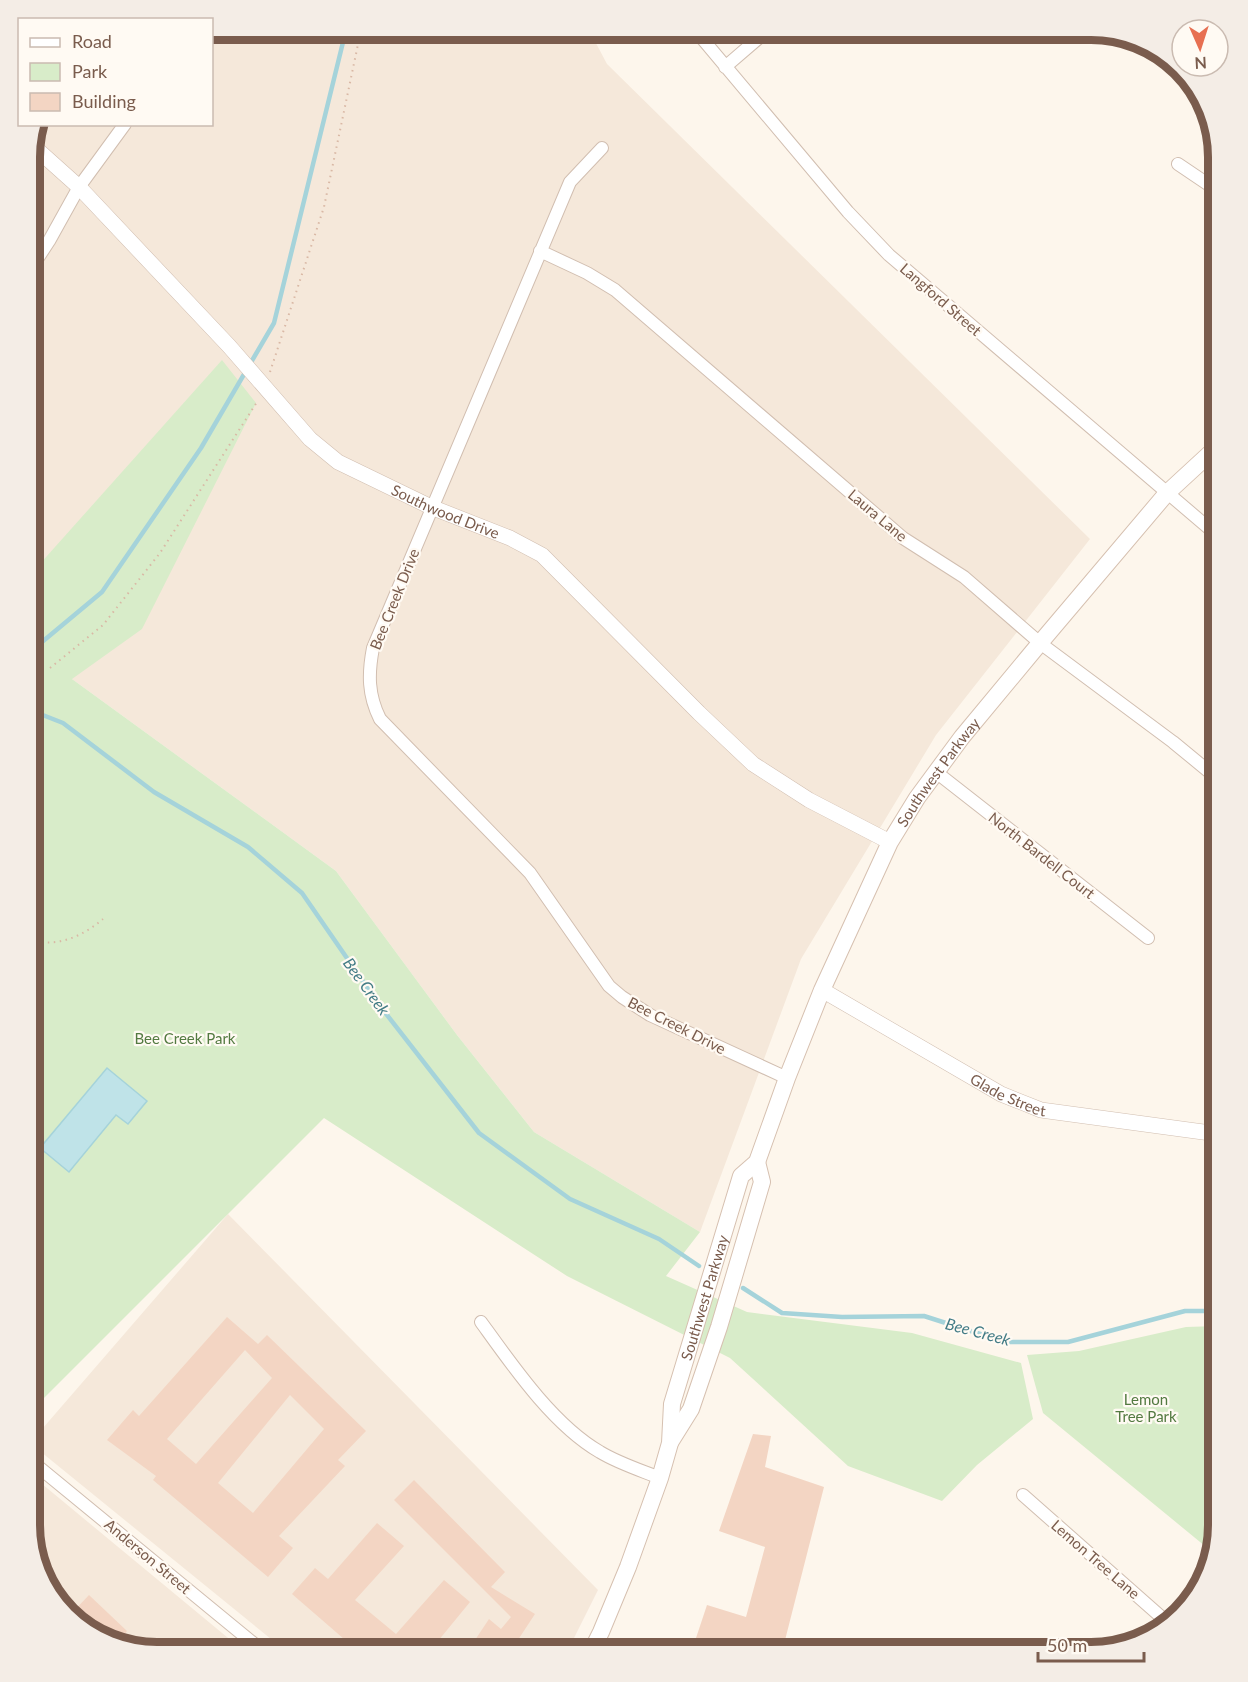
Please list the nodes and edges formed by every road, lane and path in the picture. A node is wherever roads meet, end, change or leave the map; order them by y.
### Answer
1 (359, 40) edge
2 (704, 41) edge
3 (756, 41) edge
4 (725, 67) junction
5 (124, 126) edge
6 (602, 148) dead end
7 (41, 152) edge
8 (1178, 164) dead end
9 (1208, 184) edge
10 (79, 187) junction
11 (540, 251) junction
12 (41, 253) edge
13 (265, 389) junction
14 (256, 403) dead end
15 (1208, 455) edge
16 (1167, 493) junction
17 (431, 507) junction
18 (1208, 528) edge
19 (1040, 643) junction
20 (50, 668) dead end
21 (1208, 771) edge
22 (936, 772) junction
23 (890, 842) junction
24 (103, 919) dead end
25 (1148, 938) dead end
26 (40, 942) edge
27 (822, 990) junction
28 (787, 1078) junction
29 (1208, 1133) edge
30 (757, 1162) junction
31 (481, 1322) dead end
32 (670, 1443) junction
33 (40, 1468) edge
34 (660, 1478) junction
35 (1023, 1495) dead end
36 (1162, 1618) edge
37 (252, 1642) edge
38 (596, 1642) edge

1 - 13 path
2 - 4 street, Langford Street
3 - 4 street
4 - 16 street, Langford Street
5 - 10 street
6 - 11 street, Bee Creek Drive
7 - 10 street, Southwood Drive
8 - 9 street
10 - 12 street
10 - 13 street, Southwood Drive
11 - 17 street, Bee Creek Drive
11 - 19 street, Laura Lane
13 - 17 street, Southwood Drive
14 - 20 path
15 - 16 main road, Southwest Parkway
16 - 18 street, Langford Street
16 - 19 main road, Southwest Parkway
17 - 23 street, Southwood Drive
17 - 28 street, Bee Creek Drive
19 - 21 street, Laura Lane
19 - 22 main road, Southwest Parkway
22 - 23 main road, Southwest Parkway
22 - 25 street, North Bardell Court
23 - 27 main road, Southwest Parkway
24 - 26 path
27 - 28 main road, Southwest Parkway
27 - 29 street, Glade Street
28 - 30 main road, Southwest Parkway
30 - 32 main road, Southwest Parkway
30 - 32 main road, Southwest Parkway
31 - 34 street
32 - 34 main road, Southwest Parkway
33 - 37 street, Anderson Street
34 - 38 main road, Southwest Parkway
35 - 36 street, Lemon Tree Lane

